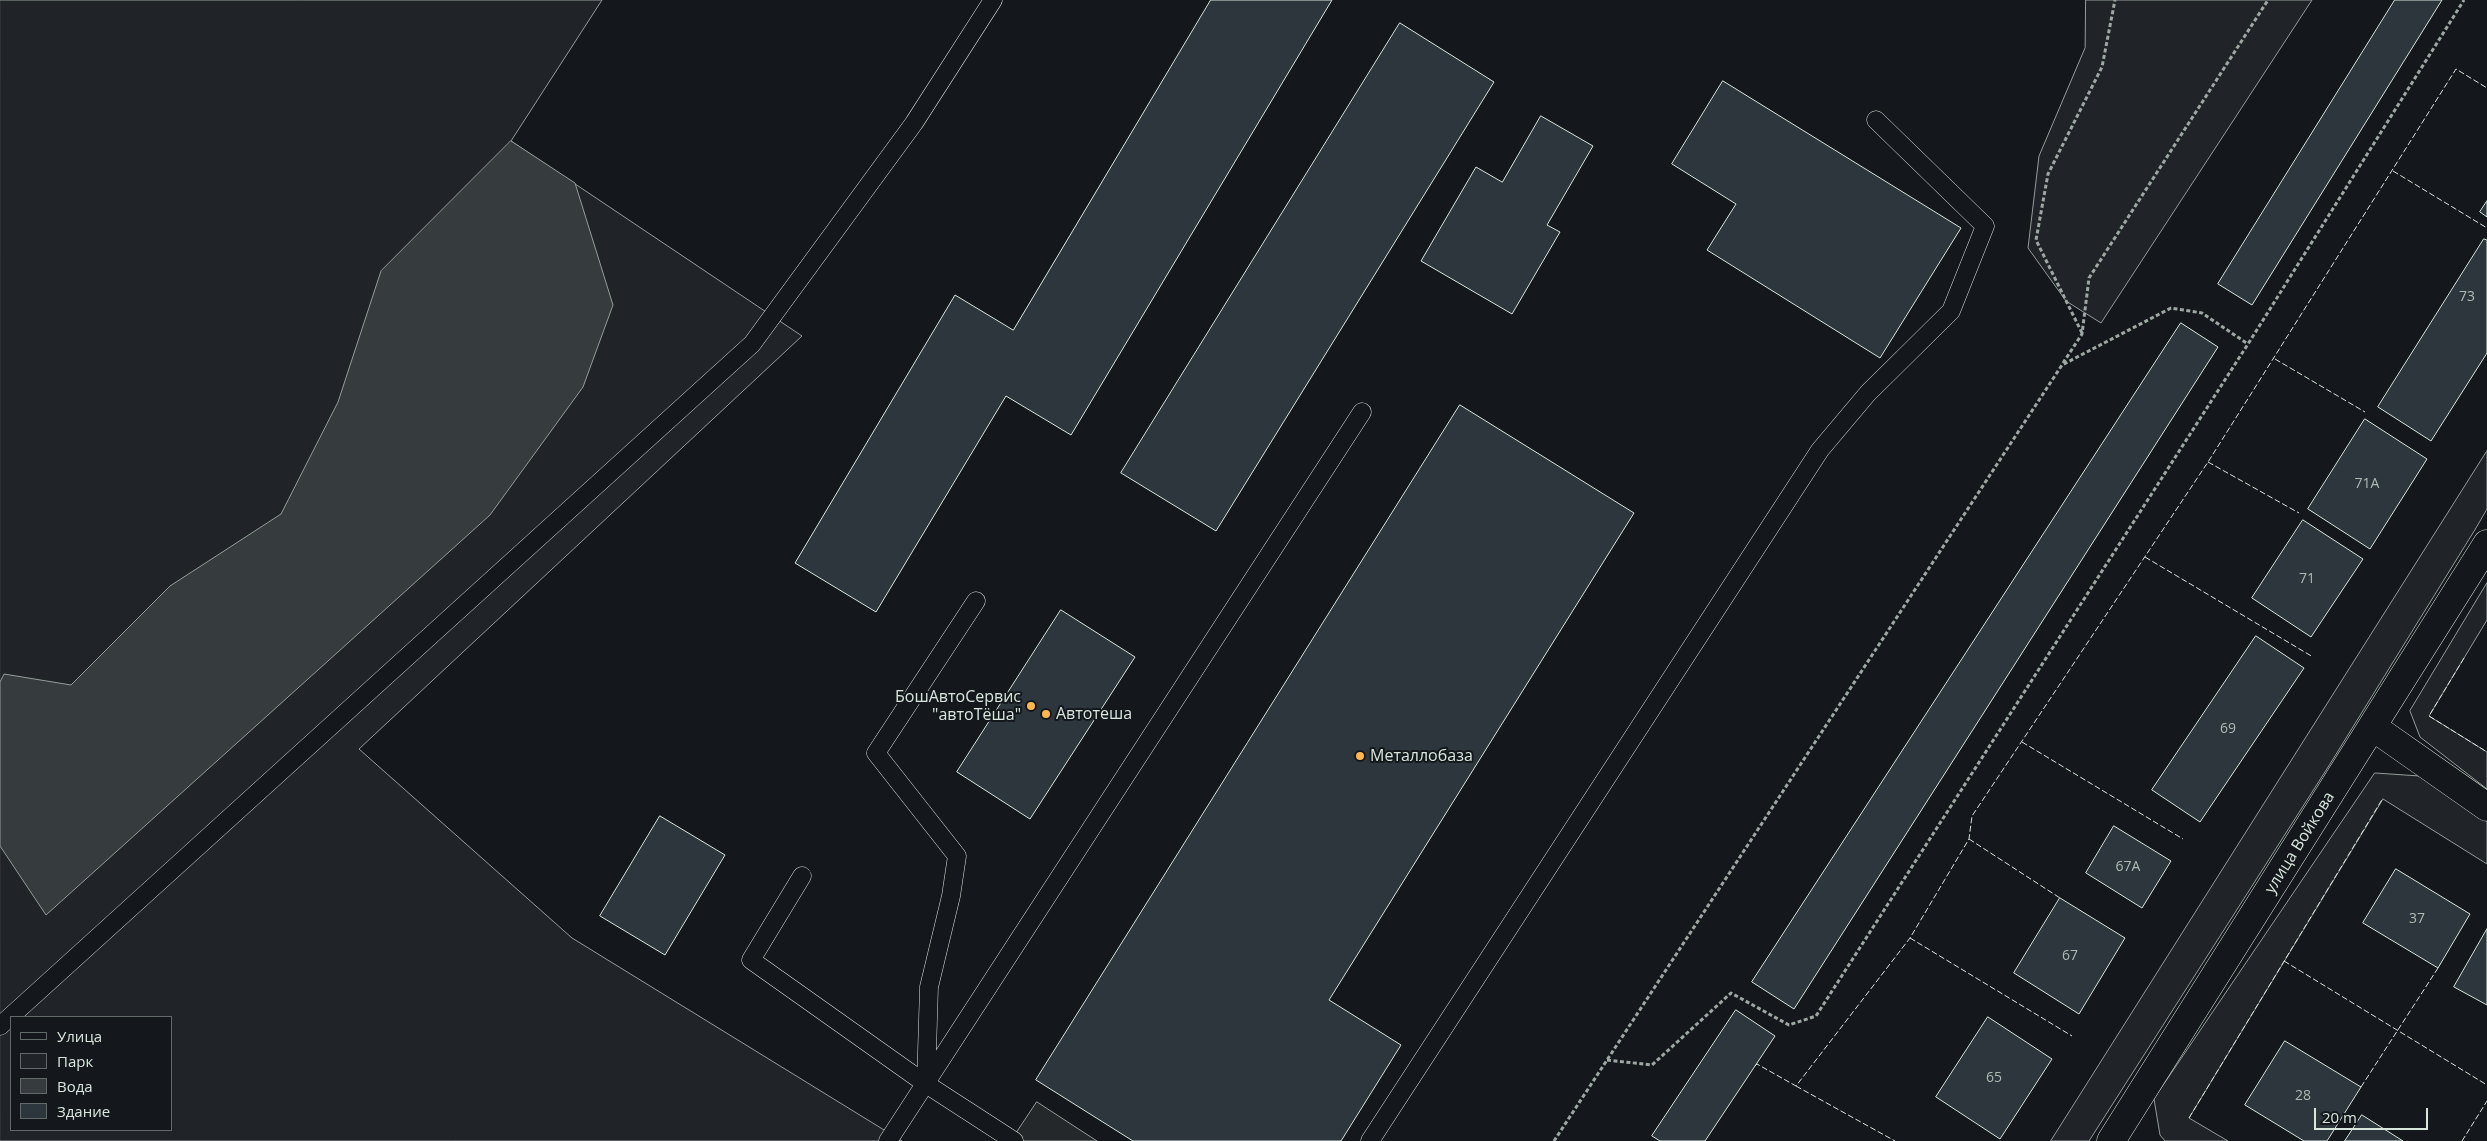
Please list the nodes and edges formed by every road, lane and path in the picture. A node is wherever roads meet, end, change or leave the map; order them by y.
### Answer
1 (993, 0) edge
2 (2115, 0) edge
3 (2268, 0) edge
4 (2464, 0) edge
5 (1876, 120) dead end
6 (2082, 334) junction
7 (2248, 344) junction
8 (2062, 365) junction
9 (1362, 412) dead end
10 (2487, 544) edge
11 (976, 602) dead end
12 (2373, 727) junction
13 (2487, 807) edge
14 (802, 876) dead end
15 (11, 1016) edge
16 (10, 1017) edge
17 (0, 1026) edge
18 (1607, 1060) junction
19 (926, 1084) junction
20 (2121, 1137) edge
21 (888, 1141) edge
22 (1014, 1141) edge
23 (1370, 1141) edge
24 (1554, 1141) edge

1 - 15 lane
2 - 6 path
3 - 6 path
4 - 7 path
5 - 23 lane
6 - 8 path
7 - 8 path
7 - 18 path
8 - 18 path
9 - 19 lane
10 - 12 street, улица Войкова
11 - 19 lane
12 - 13 street
12 - 20 street, улица Войкова
14 - 19 lane
16 - 17 lane
18 - 24 path
19 - 21 lane
19 - 22 lane

